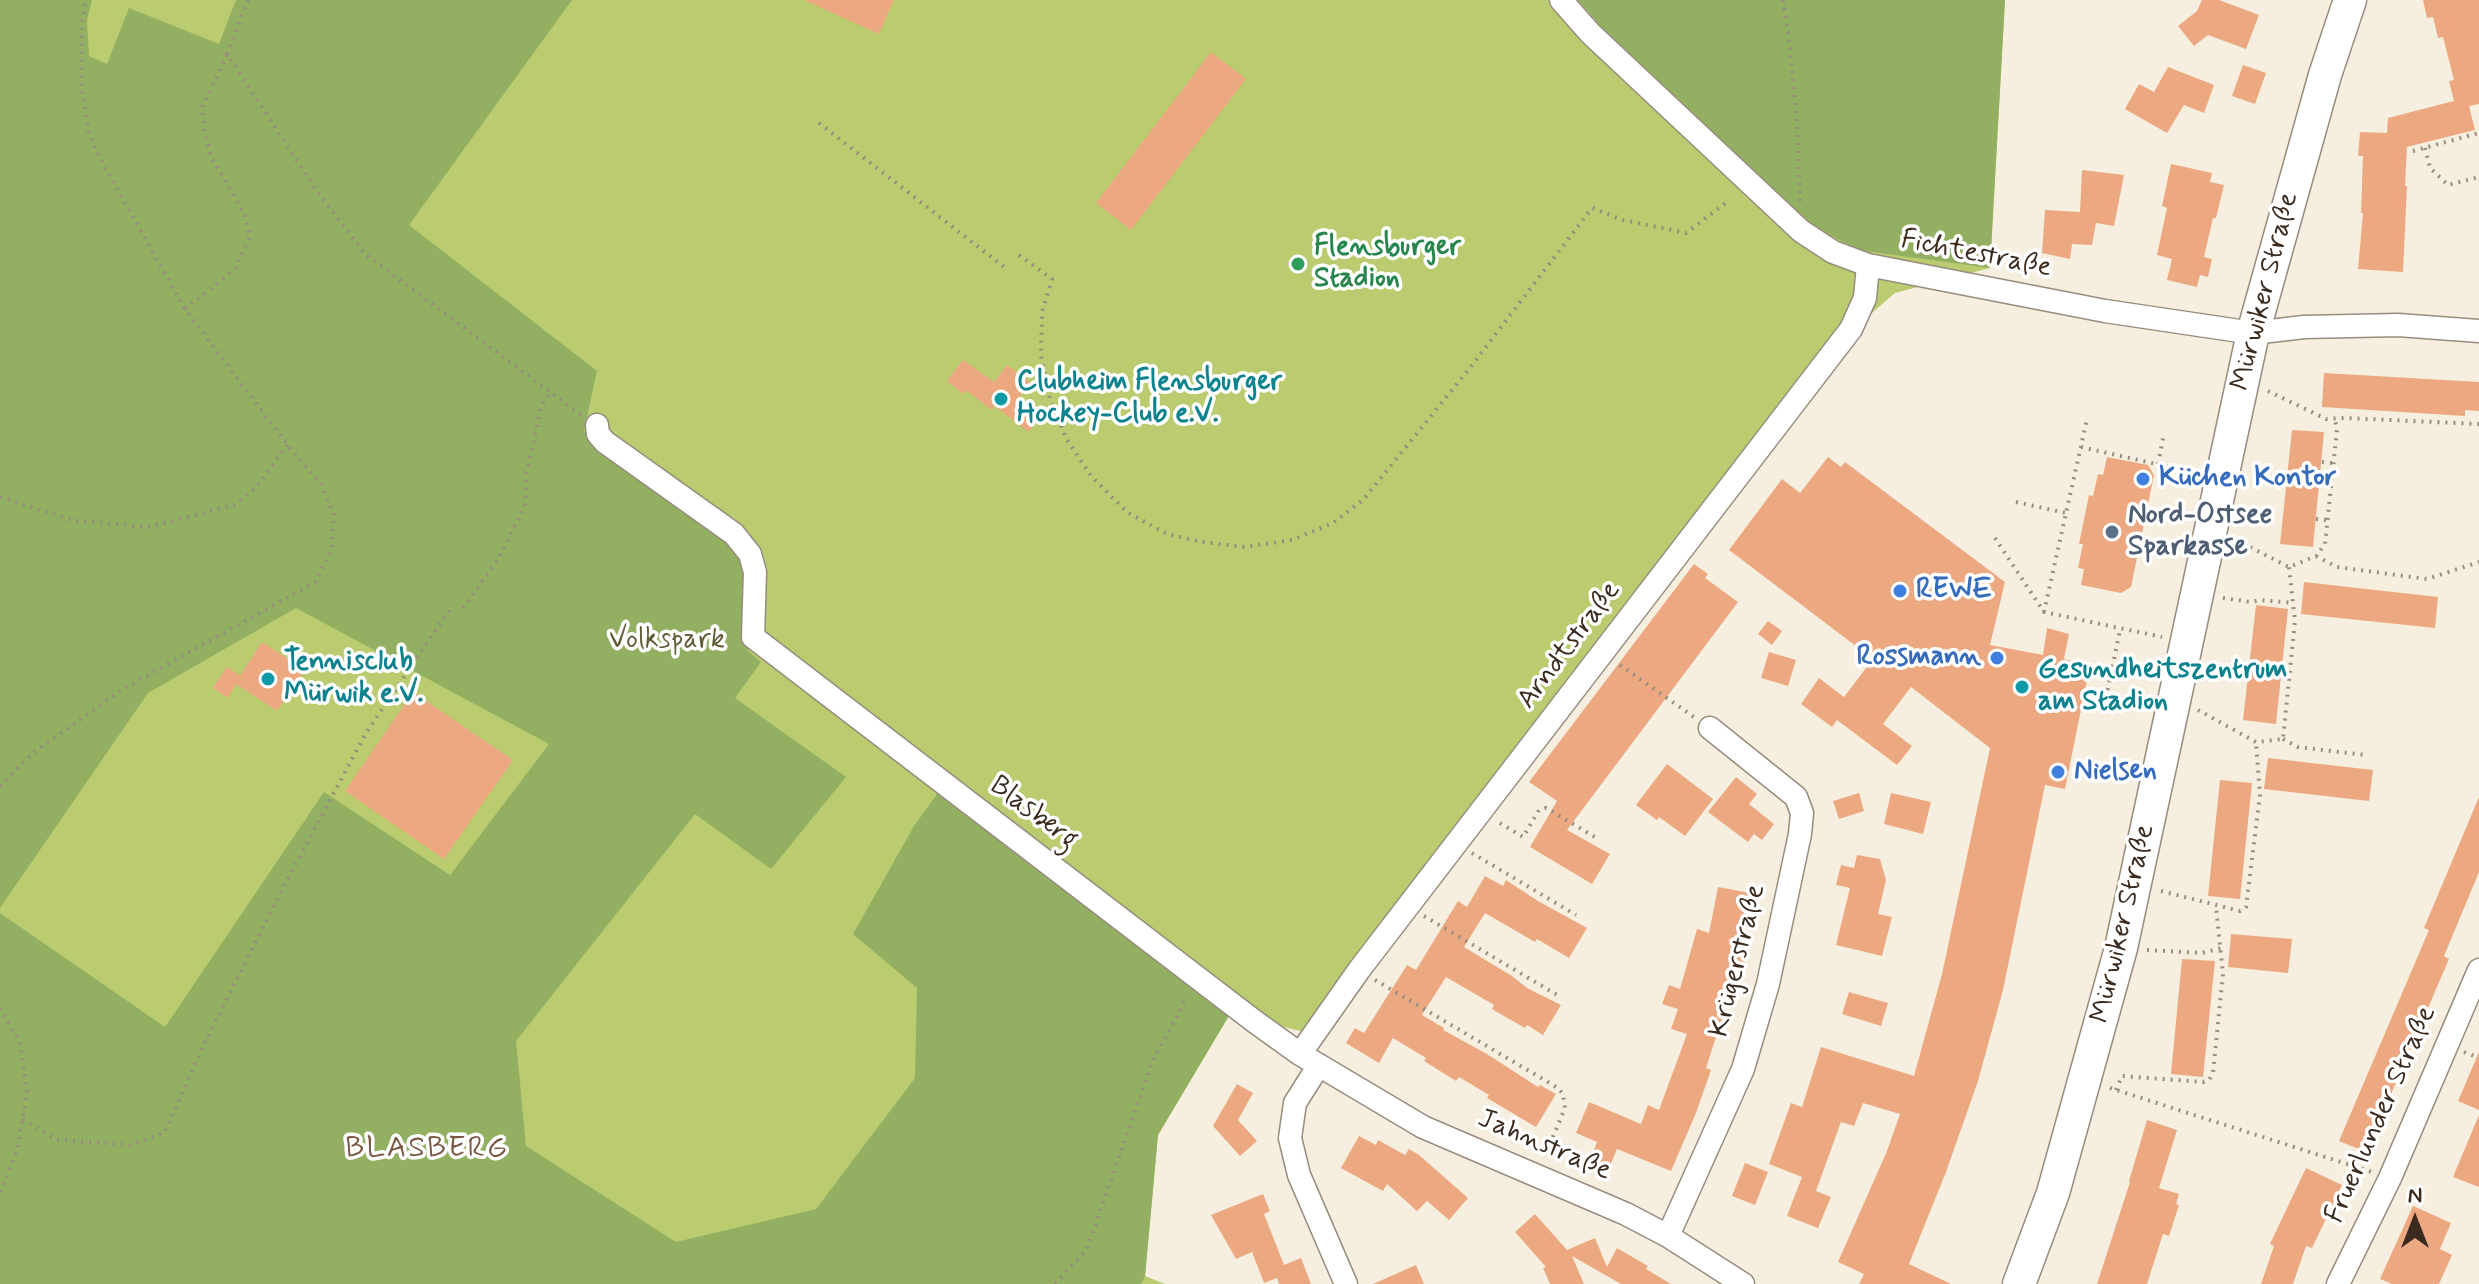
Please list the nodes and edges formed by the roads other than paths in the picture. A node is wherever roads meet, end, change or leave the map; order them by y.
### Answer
1 (1561, 0) edge
2 (2350, 0) edge
3 (1868, 265) junction
4 (2479, 331) edge
5 (2253, 333) junction
6 (597, 425) road end
7 (1710, 728) road end
8 (2479, 970) edge
9 (1310, 1060) junction
10 (1668, 1236) junction
11 (1346, 1284) edge
12 (1743, 1284) edge
13 (2019, 1284) edge
14 (2338, 1284) edge

1 - 3 street, Fichtestraße
2 - 5 main road, Mürwiker Straße
3 - 5 street, Fichtestraße
3 - 9 street, Arndtstraße
4 - 5 street, Fichtestraße
5 - 13 main road, Mürwiker Straße
6 - 9 street, Blasberg
7 - 10 street, Krügerstraße
8 - 14 street, Fruerlunder Straße
9 - 10 street, Jahnstraße
9 - 11 street
10 - 12 street, Jahnstraße

